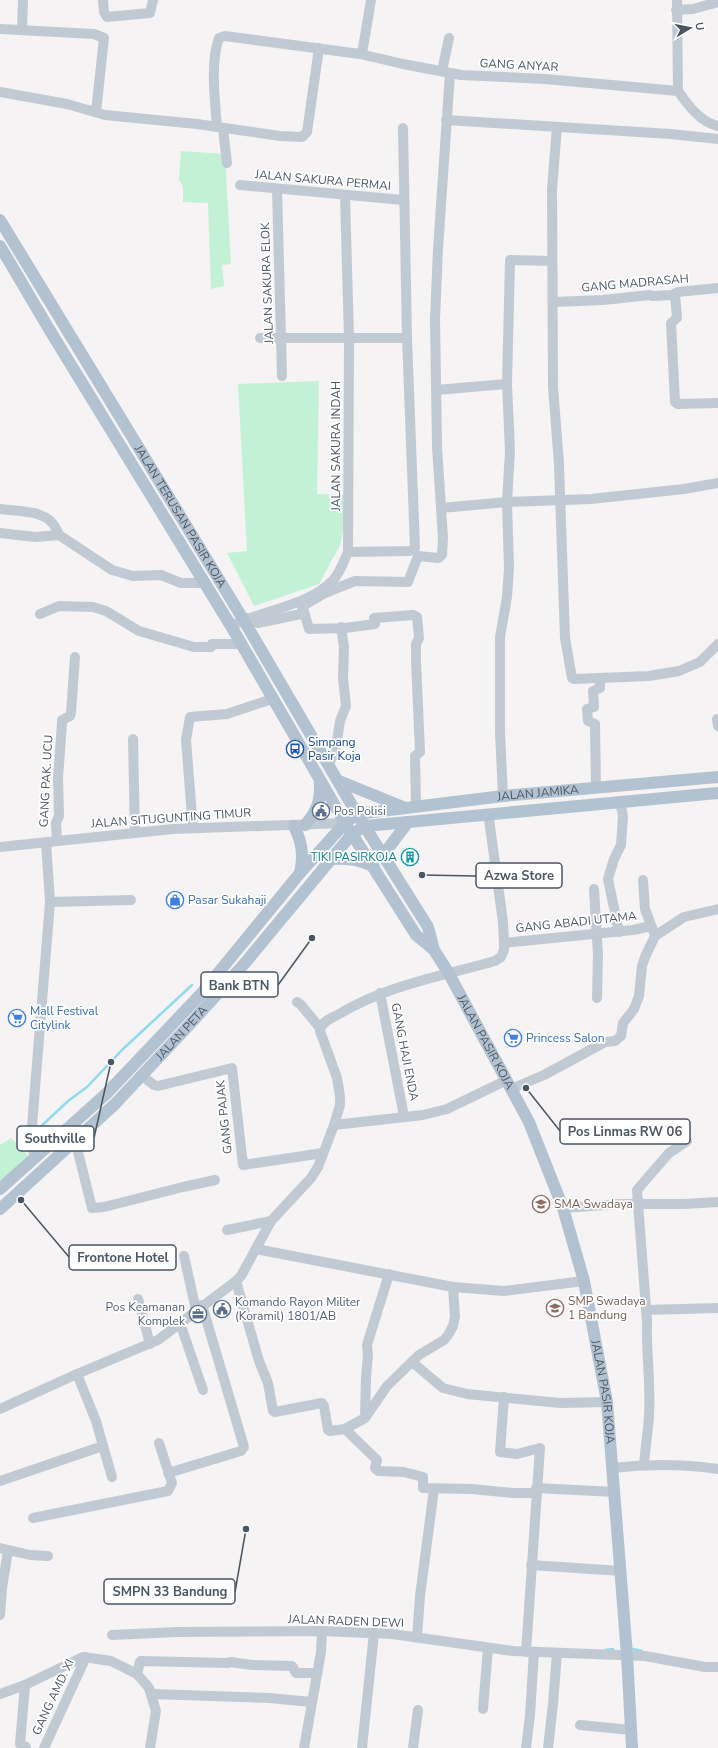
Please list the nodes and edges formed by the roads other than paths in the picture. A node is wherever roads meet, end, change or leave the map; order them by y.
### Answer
1 (23, 0) edge
2 (103, 0) edge
3 (153, 0) edge
4 (371, 0) edge
5 (718, 2) edge
6 (676, 5) edge
7 (0, 29) edge
8 (22, 29) junction
9 (449, 38) dead end
10 (319, 48) junction
11 (360, 54) junction
12 (446, 72) junction
13 (678, 90) junction
14 (0, 92) edge
15 (96, 112) junction
16 (446, 120) junction
17 (718, 126) edge
18 (557, 127) junction
19 (220, 128) junction
20 (403, 128) dead end
21 (718, 139) edge
22 (227, 163) dead end
23 (240, 185) dead end
24 (277, 189) junction
25 (345, 196) junction
26 (403, 200) junction
27 (0, 220) edge
28 (0, 246) edge
29 (552, 261) junction
30 (718, 288) edge
31 (674, 294) junction
32 (554, 302) junction
33 (281, 337) junction
34 (260, 338) dead end
35 (349, 338) junction
36 (406, 338) junction
37 (282, 376) dead end
38 (507, 384) junction
39 (436, 390) junction
40 (718, 403) edge
41 (718, 483) edge
42 (560, 500) junction
43 (507, 502) junction
44 (441, 508) junction
45 (0, 509) edge
46 (0, 533) edge
47 (59, 535) junction
48 (348, 552) junction
49 (204, 582) junction
50 (302, 608) junction
51 (40, 614) dead end
52 (246, 619) junction
53 (231, 626) junction
54 (341, 627) junction
55 (242, 644) junction
56 (718, 644) edge
57 (75, 657) dead end
58 (600, 678) junction
59 (272, 699) junction
60 (133, 739) dead end
61 (329, 764) junction
62 (718, 777) edge
63 (320, 781) junction
64 (339, 781) junction
65 (596, 788) junction
66 (718, 794) edge
67 (503, 796) junction
68 (620, 802) junction
69 (410, 807) junction
70 (357, 814) junction
71 (487, 814) junction
72 (408, 822) junction
73 (345, 823) junction
74 (299, 826) junction
75 (365, 826) junction
76 (193, 828) junction
77 (135, 833) junction
78 (352, 834) junction
79 (57, 841) junction
80 (46, 842) junction
81 (0, 847) edge
82 (384, 854) junction
83 (330, 859) junction
84 (374, 867) junction
85 (300, 873) junction
86 (643, 880) dead end
87 (594, 889) dead end
88 (131, 900) dead end
89 (50, 902) junction
90 (718, 909) edge
91 (651, 926) junction
92 (619, 932) junction
93 (596, 934) junction
94 (655, 936) junction
95 (504, 943) junction
96 (434, 950) junction
97 (448, 972) junction
98 (380, 993) junction
99 (597, 998) dead end
100 (297, 1002) dead end
101 (320, 1028) junction
102 (142, 1076) junction
103 (509, 1084) junction
104 (106, 1094) junction
105 (115, 1104) junction
106 (404, 1116) junction
107 (334, 1125) junction
108 (75, 1140) junction
109 (687, 1141) dead end
110 (323, 1153) junction
111 (37, 1157) junction
112 (215, 1180) dead end
113 (0, 1189) edge
114 (718, 1202) edge
115 (638, 1204) junction
116 (563, 1208) junction
117 (0, 1209) edge
118 (271, 1221) junction
119 (227, 1230) dead end
120 (256, 1249) junction
121 (184, 1256) dead end
122 (389, 1274) junction
123 (236, 1281) junction
124 (584, 1281) junction
125 (453, 1287) junction
126 (138, 1299) dead end
127 (199, 1308) junction
128 (718, 1308) edge
129 (646, 1310) junction
130 (180, 1323) junction
131 (150, 1344) junction
132 (412, 1362) junction
133 (77, 1374) junction
134 (202, 1390) dead end
135 (504, 1397) junction
136 (607, 1402) junction
137 (0, 1409) edge
138 (365, 1418) junction
139 (345, 1429) junction
140 (159, 1443) dead end
141 (103, 1446) junction
142 (644, 1465) junction
143 (613, 1468) junction
144 (718, 1469) edge
145 (168, 1473) junction
146 (112, 1478) dead end
147 (0, 1481) edge
148 (434, 1489) junction
149 (536, 1490) junction
150 (614, 1492) junction
151 (33, 1518) dead end
152 (4, 1549) edge
153 (48, 1556) dead end
154 (532, 1565) junction
155 (621, 1571) junction
156 (0, 1615) edge
157 (322, 1631) junction
158 (374, 1633) junction
159 (112, 1635) dead end
160 (417, 1637) junction
161 (488, 1648) junction
162 (530, 1652) junction
163 (557, 1653) junction
164 (627, 1655) junction
165 (86, 1657) junction
166 (718, 1667) edge
167 (317, 1673) junction
168 (137, 1674) junction
169 (25, 1685) junction
170 (0, 1694) edge
171 (152, 1694) junction
172 (312, 1702) junction
173 (483, 1709) dead end
174 (418, 1710) dead end
175 (580, 1725) dead end
176 (630, 1730) junction
177 (25, 1748) edge
178 (44, 1748) edge
179 (150, 1748) edge
180 (304, 1748) edge
181 (362, 1748) edge
182 (413, 1748) edge
183 (526, 1748) edge
184 (548, 1748) edge
185 (632, 1748) edge

1 - 8 street
2 - 3 street
4 - 11 street
5 - 6 street
6 - 13 street
7 - 8 street
8 - 15 street
9 - 12 street
10 - 11 street, GANG ANYAR
10 - 19 street
10 - 19 street, GANG ANYAR
11 - 12 street, GANG ANYAR
12 - 13 street, GANG ANYAR
12 - 16 street
13 - 17 street
14 - 15 street
15 - 19 street
16 - 18 street
16 - 39 street
18 - 21 street
18 - 29 street
19 - 22 street
20 - 26 street
23 - 24 street, JALAN SAKURA PERMAI
24 - 25 street, JALAN SAKURA PERMAI
24 - 33 street, JALAN SAKURA ELOK
25 - 26 street, JALAN SAKURA PERMAI
25 - 35 street, JALAN SAKURA INDAH
26 - 36 street
27 - 52 main road, JALAN TERUSAN PASIR KOJA
28 - 49 main road, JALAN TERUSAN PASIR KOJA
29 - 32 street
29 - 38 street
30 - 31 street, GANG MADRASAH
31 - 32 street, GANG MADRASAH
31 - 40 street
32 - 42 street
33 - 34 street
33 - 35 street
33 - 37 street, JALAN SAKURA ELOK
35 - 36 street
35 - 48 street, JALAN SAKURA INDAH
36 - 48 street
38 - 39 street
38 - 43 street
39 - 44 street
41 - 42 street
42 - 43 street
42 - 58 street
43 - 44 street
43 - 67 street
44 - 50 street
45 - 47 street
46 - 47 street
47 - 49 street
48 - 52 street, JALAN SAKURA INDAH
49 - 53 main road, JALAN TERUSAN PASIR KOJA
50 - 52 street
50 - 54 street
51 - 55 street
52 - 53 street, JALAN SAKURA INDAH
52 - 61 main road, JALAN TERUSAN PASIR KOJA
53 - 55 main road, JALAN TERUSAN PASIR KOJA
54 - 61 street
54 - 69 street
55 - 59 main road, JALAN TERUSAN PASIR KOJA
56 - 58 street
57 - 79 street, GANG PAK. UCU
58 - 65 street
59 - 63 main road, JALAN TERUSAN PASIR KOJA
59 - 76 street
60 - 77 street
61 - 64 main road, JALAN TERUSAN PASIR KOJA
62 - 65 main road, JALAN JAMIKA
63 - 73 main road, JALAN TERUSAN PASIR KOJA
63 - 74 main road
64 - 69 main road
64 - 70 main road, JALAN TERUSAN PASIR KOJA
65 - 67 main road, JALAN JAMIKA
66 - 68 main road, JALAN JAMIKA
67 - 69 main road, JALAN JAMIKA
68 - 71 main road, JALAN JAMIKA
68 - 92 street
69 - 70 main road, JALAN JAMIKA
70 - 73 main road, JALAN PETA
70 - 75 main road, JALAN PASIR KOJA
71 - 72 main road, JALAN JAMIKA
71 - 95 street
72 - 75 main road, JALAN JAMIKA
72 - 82 main road
73 - 74 street, JALAN SITUGUNTING TIMUR
73 - 78 main road, JALAN PASIR KOJA
73 - 85 main road, JALAN PETA
74 - 76 street, JALAN SITUGUNTING TIMUR
74 - 85 main road
75 - 78 main road, JALAN PETA
75 - 82 main road, JALAN PASIR KOJA
76 - 77 street, JALAN SITUGUNTING TIMUR
77 - 79 street, JALAN SITUGUNTING TIMUR
78 - 83 main road, JALAN PETA
78 - 84 main road, JALAN PASIR KOJA
79 - 80 street, JALAN SITUGUNTING TIMUR
80 - 81 street, JALAN SITUGUNTING TIMUR
80 - 89 street
82 - 96 main road, JALAN PASIR KOJA
83 - 84 main road
83 - 102 main road, JALAN PETA
84 - 96 main road, JALAN PASIR KOJA
85 - 104 main road, JALAN PETA
86 - 91 street
87 - 93 street
88 - 89 street
89 - 111 street
90 - 94 street
91 - 92 street, GANG ABADI UTAMA
91 - 94 street
92 - 93 street, GANG ABADI UTAMA
93 - 95 street, GANG ABADI UTAMA
93 - 99 street
94 - 103 street
95 - 97 street
96 - 97 main road, JALAN PASIR KOJA
97 - 98 street
97 - 103 main road, JALAN PASIR KOJA
98 - 101 street
98 - 106 street, GANG HAJI ENDA
100 - 101 street
101 - 107 street
102 - 105 main road, JALAN PETA
102 - 110 street, GANG PAJAK
103 - 106 street
103 - 116 main road, JALAN PASIR KOJA
104 - 105 main road
104 - 111 main road, JALAN PETA
105 - 108 main road, JALAN PETA
106 - 107 street
107 - 110 street
108 - 112 street
108 - 117 main road, JALAN PETA
109 - 115 street
110 - 118 street
111 - 113 main road, JALAN PETA
114 - 115 street
115 - 116 street
115 - 129 street
116 - 124 main road, JALAN PASIR KOJA
118 - 119 street
118 - 120 street
120 - 122 street
120 - 123 street
121 - 127 street
122 - 125 street
122 - 138 street
123 - 127 street
123 - 139 street
124 - 125 street
124 - 136 main road, JALAN PASIR KOJA
125 - 132 street
126 - 131 street
127 - 130 street
127 - 145 street
128 - 129 street
129 - 142 street
130 - 131 street
130 - 134 street
131 - 133 street
132 - 135 street
132 - 138 street
133 - 137 street
133 - 141 street
135 - 136 street
135 - 149 street
136 - 143 main road, JALAN PASIR KOJA
138 - 139 street
139 - 148 street
140 - 145 street
141 - 146 street
141 - 147 street
142 - 143 street
142 - 144 street
143 - 150 main road, JALAN PASIR KOJA
145 - 151 street
148 - 149 street
148 - 160 street
149 - 150 street
149 - 154 street
150 - 155 main road, JALAN PASIR KOJA
152 - 153 street
152 - 156 street
154 - 155 street
154 - 162 street
155 - 164 main road, JALAN PASIR KOJA
157 - 158 street, JALAN RADEN DEWI
157 - 159 street, JALAN RADEN DEWI
157 - 167 street
158 - 160 street, JALAN RADEN DEWI
158 - 181 street
160 - 161 street, JALAN RADEN DEWI
161 - 162 street, JALAN RADEN DEWI
161 - 173 street
162 - 163 street, JALAN RADEN DEWI
162 - 183 street
163 - 164 street, JALAN RADEN DEWI
163 - 184 street
164 - 166 street, JALAN RADEN DEWI
164 - 176 main road, JALAN PASIR KOJA
165 - 168 street
165 - 169 street
165 - 178 street, GANG AMD. XI
167 - 168 street
167 - 172 street
168 - 171 street
169 - 170 street
169 - 177 street
171 - 172 street
171 - 179 street
172 - 180 street
174 - 182 street
175 - 176 street
176 - 185 main road, JALAN PASIR KOJA

